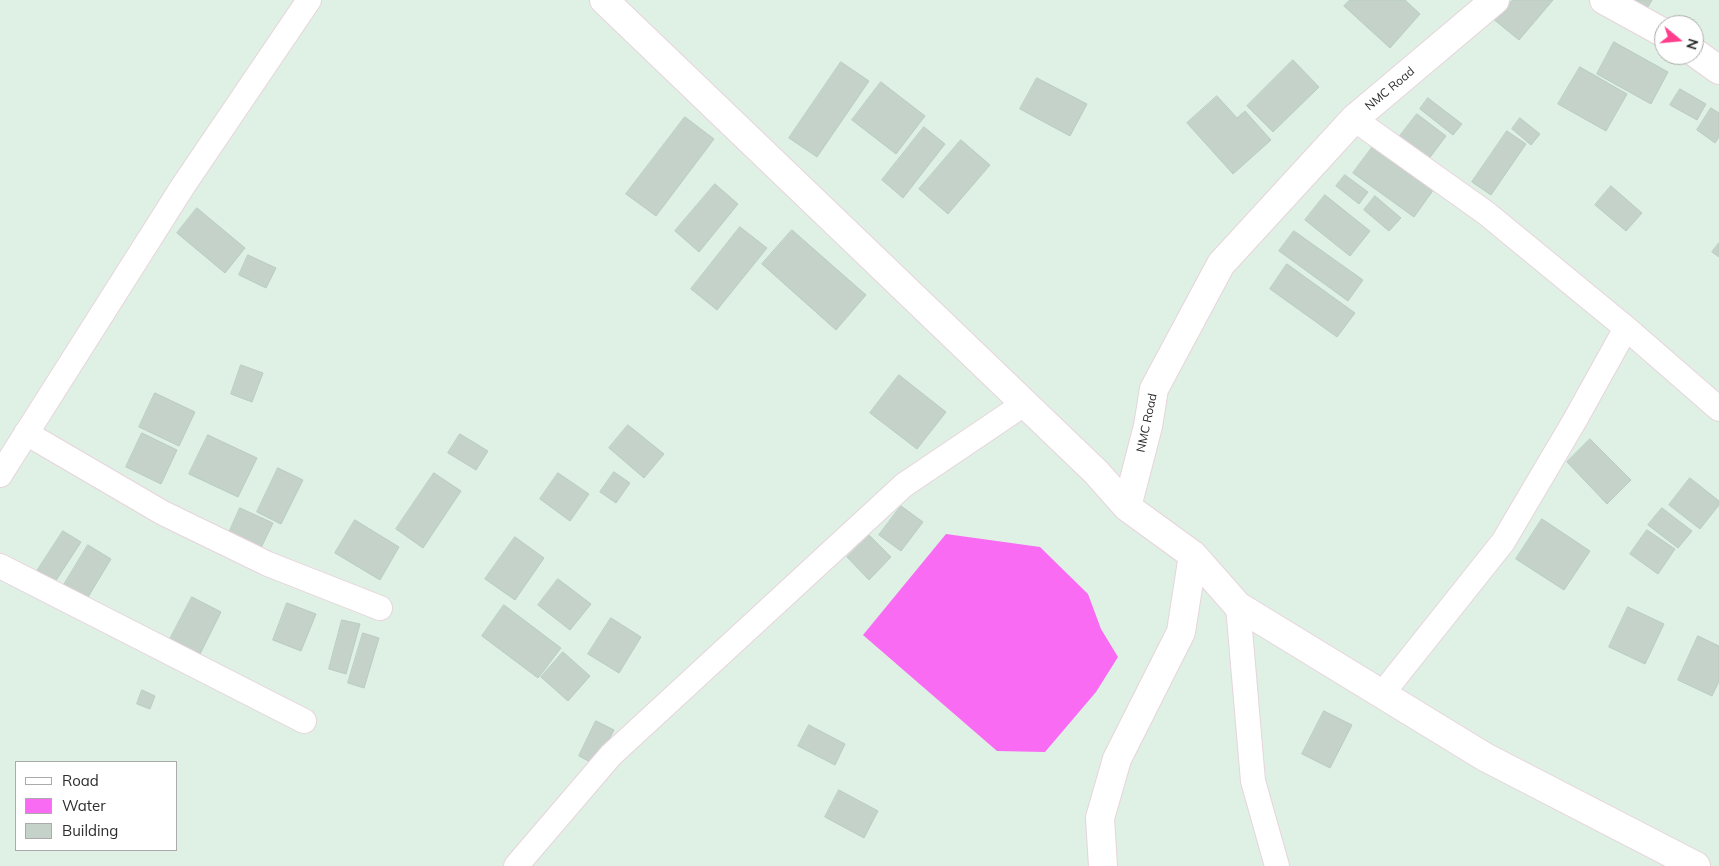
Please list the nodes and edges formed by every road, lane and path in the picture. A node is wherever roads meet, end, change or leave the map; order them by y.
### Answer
1 (310, 0) edge
2 (604, 0) edge
3 (1495, 0) edge
4 (1604, 0) edge
5 (1654, 28) edge
6 (1704, 59) edge
7 (1719, 70) edge
8 (1354, 120) junction
9 (1626, 328) junction
10 (1024, 404) junction
11 (1719, 409) edge
12 (26, 433) junction
13 (0, 474) edge
14 (1127, 507) junction
15 (1193, 555) junction
16 (0, 566) edge
17 (1238, 606) junction
18 (380, 608) dead end
19 (1382, 694) junction
20 (304, 721) dead end
21 (516, 866) edge
22 (1103, 866) edge
23 (1277, 866) edge
24 (1696, 866) edge

1 - 12 street
2 - 10 street
3 - 8 street, NMC Road
4 - 5 street
6 - 7 street
8 - 9 street
8 - 14 street, NMC Road
9 - 11 street
9 - 19 street
10 - 14 street
10 - 21 street
12 - 13 street
12 - 18 street
14 - 15 street
15 - 17 street
15 - 22 street
16 - 20 street
17 - 19 street
17 - 23 street
19 - 24 street

